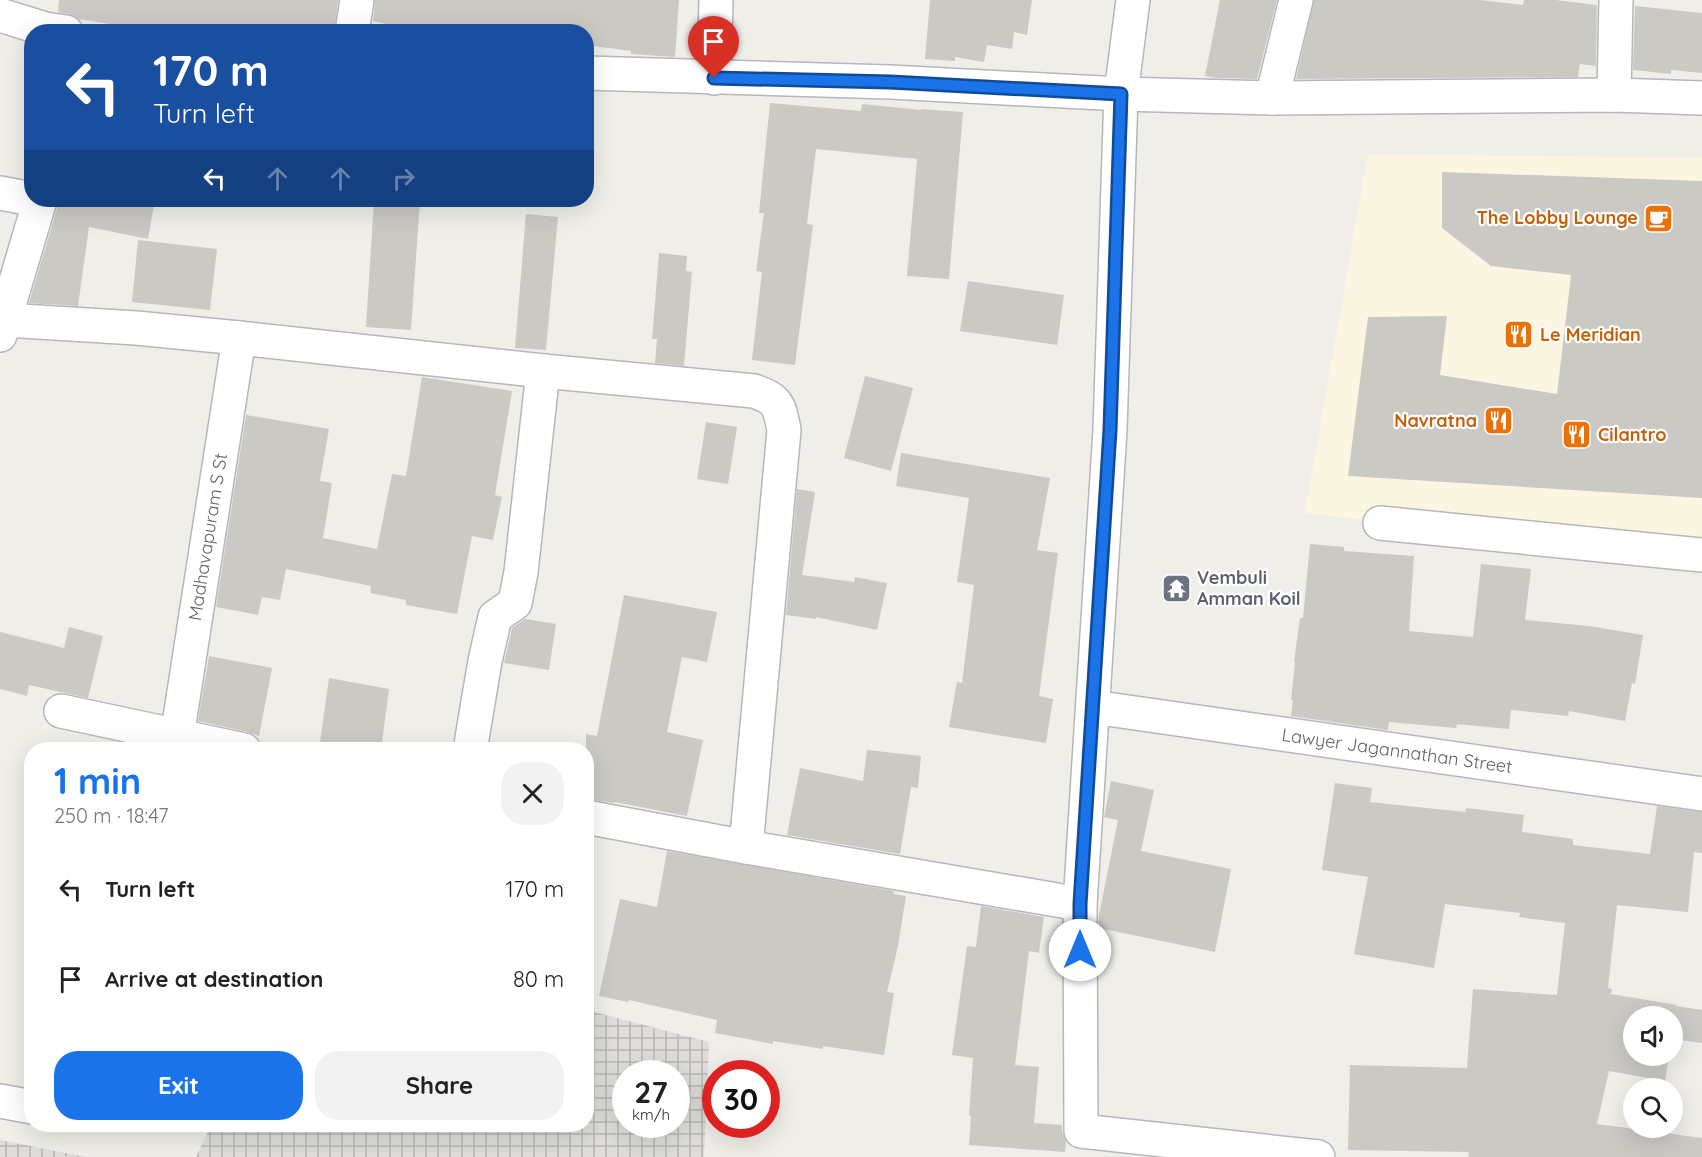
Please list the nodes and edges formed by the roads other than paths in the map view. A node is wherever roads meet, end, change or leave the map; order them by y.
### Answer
1 (357, 0) edge
2 (716, 0) edge
3 (1133, 0) edge
4 (1296, 0) edge
5 (1616, 0) edge
6 (0, 15) edge
7 (50, 23) edge
8 (353, 24) edge
9 (594, 73) edge
10 (714, 78) junction
11 (1121, 94) junction
12 (1614, 95) junction
13 (1272, 98) junction
14 (1702, 98) edge
15 (0, 193) edge
16 (24, 198) edge
17 (35, 207) edge
18 (2, 328) edge
19 (239, 338) junction
20 (543, 371) junction
21 (1380, 523) dead end
22 (1702, 555) edge
23 (1093, 707) junction
24 (61, 711) dead end
25 (177, 737) junction
26 (203, 742) edge
27 (471, 742) edge
28 (1702, 794) edge
29 (594, 818) edge
30 (746, 847) junction
31 (1080, 904) junction
32 (0, 1101) edge
33 (24, 1106) edge
34 (1318, 1157) edge

1 - 8 street
2 - 10 street
3 - 11 street
4 - 13 street
5 - 12 street
6 - 7 street
9 - 10 street
10 - 11 street
11 - 13 street
11 - 23 street
12 - 13 street
12 - 14 street
15 - 16 street
17 - 18 street
18 - 19 street
19 - 20 street
19 - 25 street, Madhavapuram S St
20 - 27 street
20 - 30 street
21 - 22 street
23 - 28 street, Lawyer Jagannathan Street
23 - 31 street
24 - 25 street
25 - 26 street
29 - 30 street
30 - 31 street
31 - 34 street
32 - 33 street

